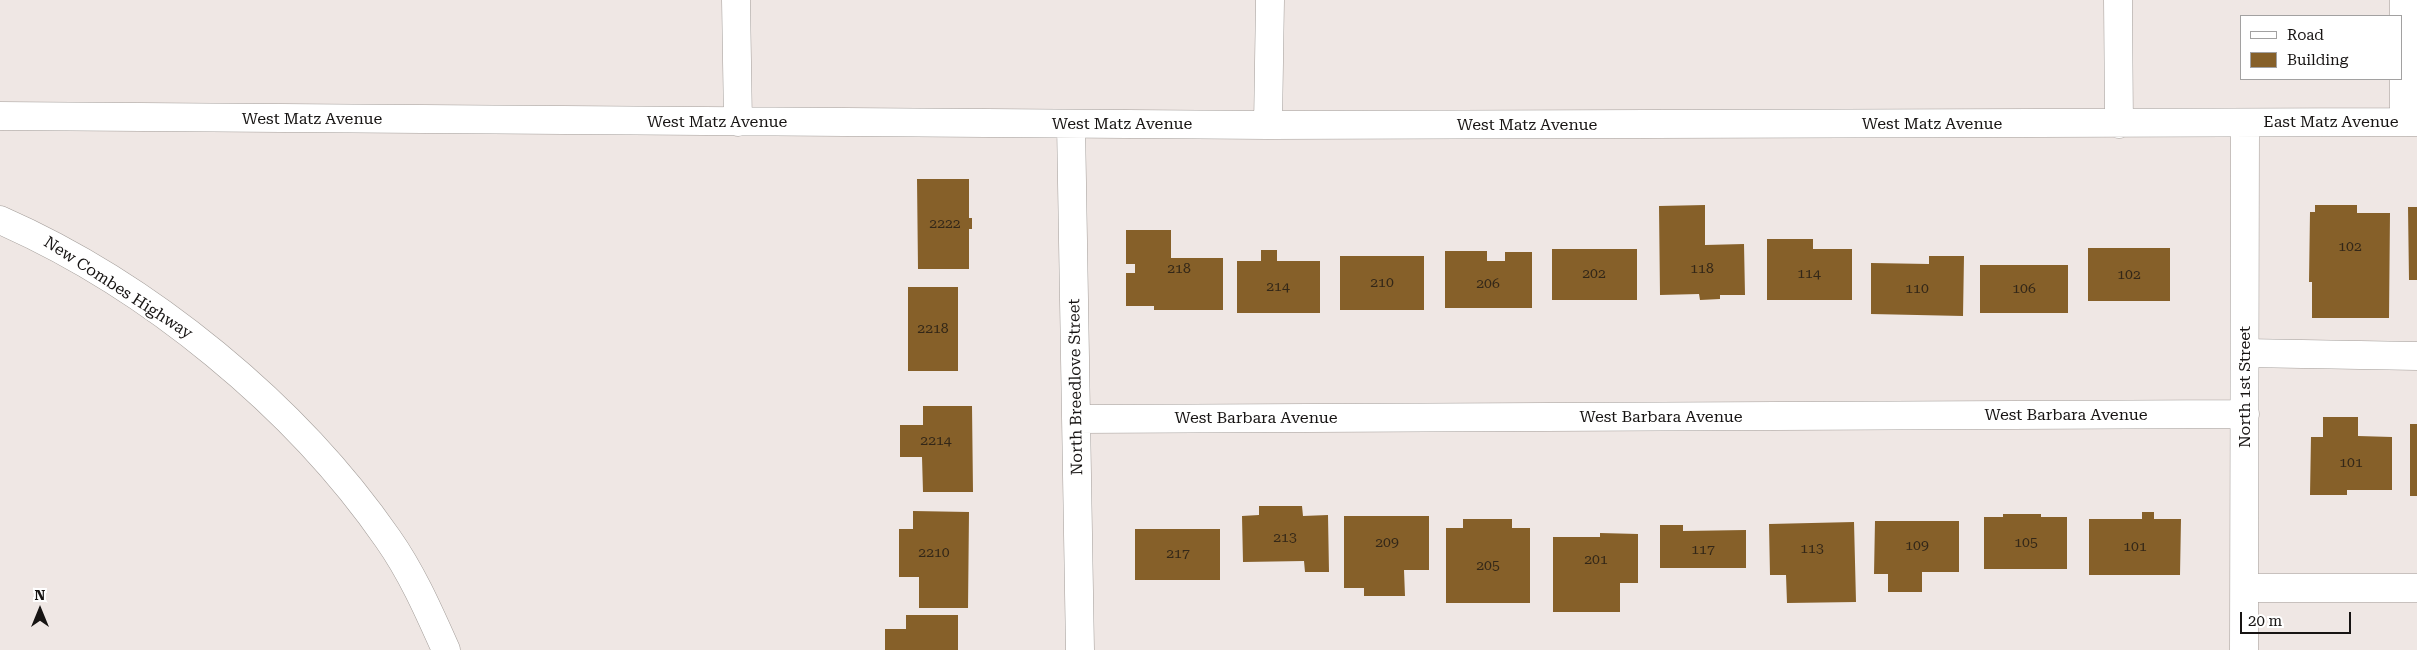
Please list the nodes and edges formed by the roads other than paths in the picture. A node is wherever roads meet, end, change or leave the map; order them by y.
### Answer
1 (736, 0) edge
2 (1270, 0) edge
3 (2118, 0) edge
4 (2404, 0) edge
5 (0, 116) edge
6 (738, 122) junction
7 (2410, 122) edge
8 (2245, 123) junction
9 (1071, 124) junction
10 (2119, 124) junction
11 (1268, 125) junction
12 (0, 220) edge
13 (2245, 353) junction
14 (2417, 356) edge
15 (2245, 414) junction
16 (1076, 419) junction
17 (2245, 588) junction
18 (2417, 588) edge
19 (446, 650) edge
20 (1080, 650) edge
21 (2244, 650) edge

1 - 6 street
2 - 11 street
3 - 10 street
4 - 7 street
5 - 6 street, West Matz Avenue
6 - 9 street, West Matz Avenue
7 - 8 street, East Matz Avenue
8 - 10 street, West Matz Avenue
8 - 13 street, North 1st Street
9 - 11 street, West Matz Avenue
9 - 16 street, North Breedlove Street
10 - 11 street, West Matz Avenue
12 - 19 street, New Combes Highway
13 - 14 street
13 - 15 street, North 1st Street
15 - 16 street, West Barbara Avenue
15 - 17 street, North 1st Street
16 - 20 street, North Breedlove Street
17 - 18 street
17 - 21 street, North 1st Street

